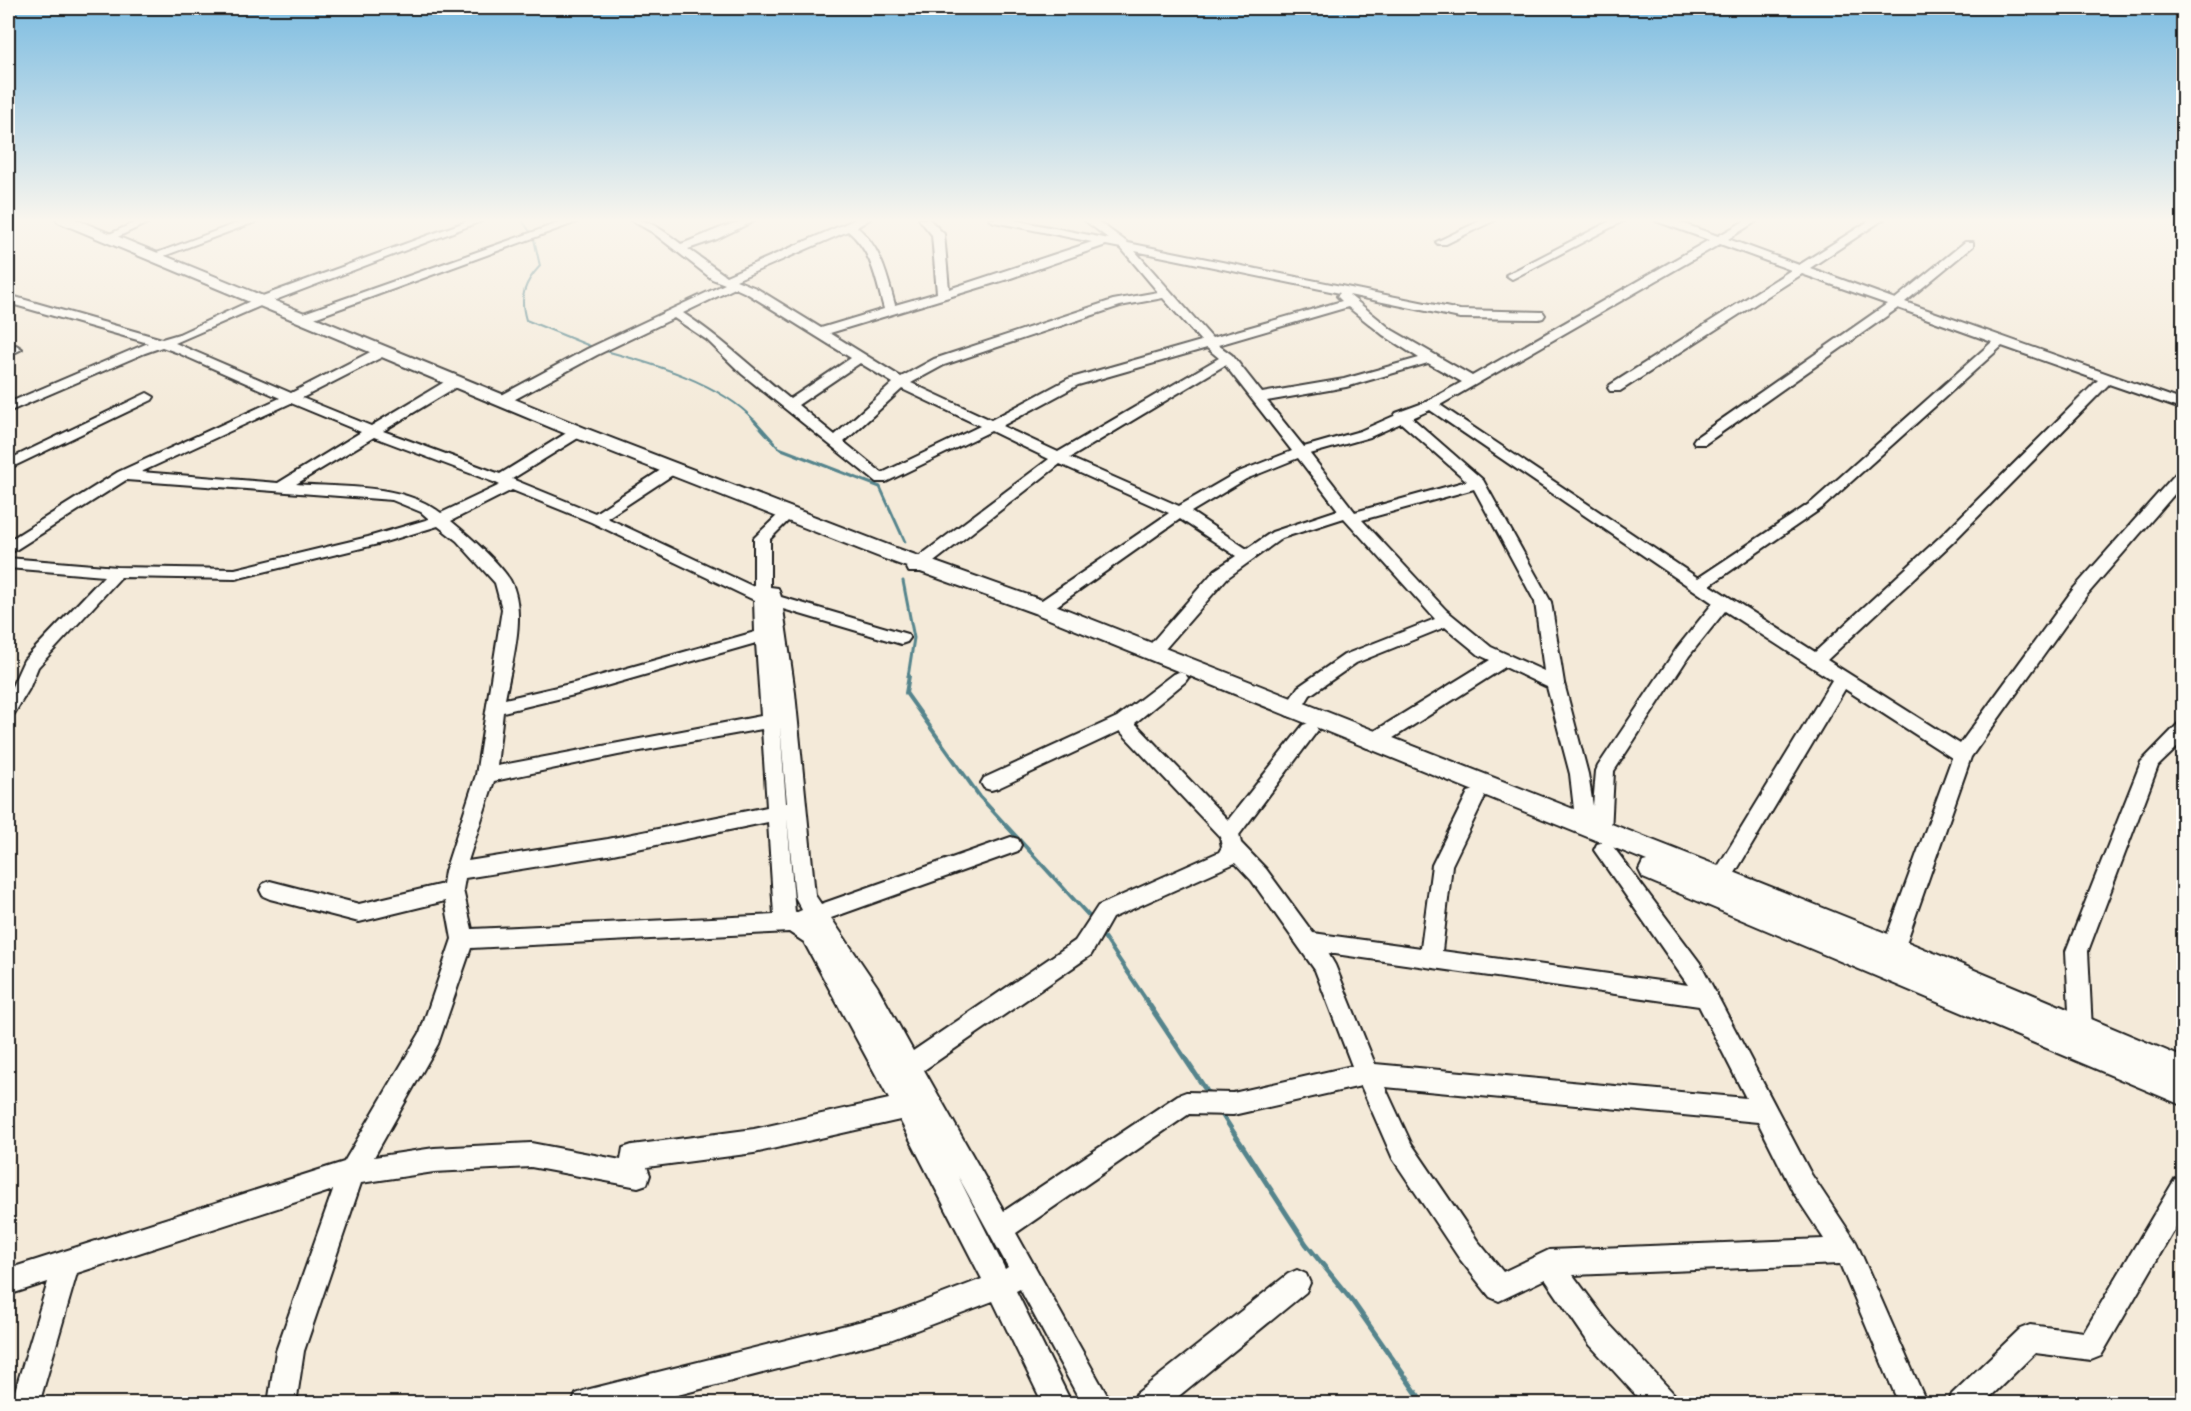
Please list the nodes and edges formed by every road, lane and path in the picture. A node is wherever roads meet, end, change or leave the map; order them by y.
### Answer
1 (221, 285) edge
2 (305, 285) edge
3 (395, 285) edge
4 (725, 285) edge
5 (738, 285) edge
6 (884, 285) edge
7 (942, 285) edge
8 (971, 285) edge
9 (1158, 285) edge
10 (1315, 285) edge
11 (1640, 285) edge
12 (1778, 285) edge
13 (1844, 285) edge
14 (1919, 285) edge
15 (1335, 289) junction
16 (943, 294) junction
17 (1166, 294) junction
18 (9, 301) edge
19 (261, 301) junction
20 (1350, 303) junction
21 (1897, 303) junction
22 (890, 310) junction
23 (673, 312) junction
24 (1539, 315) dead end
25 (302, 318) junction
26 (818, 333) junction
27 (2001, 340) junction
28 (165, 343) junction
29 (1210, 344) junction
30 (383, 351) junction
31 (859, 358) junction
32 (1227, 358) junction
33 (1429, 359) junction
34 (2106, 379) junction
35 (456, 381) junction
36 (1471, 381) junction
37 (901, 384) junction
38 (1615, 388) dead end
39 (147, 397) dead end
40 (291, 398) junction
41 (1259, 398) junction
42 (501, 401) junction
43 (789, 405) junction
44 (1431, 405) junction
45 (2184, 406) edge
46 (8, 408) edge
47 (1401, 416) junction
48 (991, 426) junction
49 (373, 431) junction
50 (578, 432) junction
51 (1700, 441) dead end
52 (835, 442) junction
53 (1301, 452) junction
54 (1059, 458) junction
55 (8, 465) edge
56 (672, 470) junction
57 (2184, 473) edge
58 (123, 475) junction
59 (507, 482) junction
60 (1478, 483) junction
61 (281, 487) junction
62 (1180, 512) junction
63 (1350, 515) junction
64 (596, 519) junction
65 (440, 520) junction
66 (781, 521) junction
67 (8, 548) edge
68 (1247, 556) junction
69 (8, 563) edge
70 (918, 566) junction
71 (117, 572) junction
72 (1699, 585) junction
73 (768, 599) junction
74 (1723, 602) junction
75 (1042, 608) junction
76 (1448, 620) junction
77 (764, 635) junction
78 (901, 638) dead end
79 (1152, 653) junction
80 (1503, 660) junction
81 (1816, 661) junction
82 (1843, 677) junction
83 (1179, 678) junction
84 (1555, 683) junction
85 (14, 688) edge
86 (494, 708) junction
87 (8, 709) edge
88 (1292, 710) junction
89 (779, 719) junction
90 (1123, 722) junction
91 (2184, 729) edge
92 (1309, 730) junction
93 (1372, 742) junction
94 (1962, 755) junction
95 (486, 775) junction
96 (991, 783) dead end
97 (1475, 797) junction
98 (787, 811) junction
99 (1597, 837) junction
100 (1230, 841) junction
101 (1011, 844) dead end
102 (1721, 879) junction
103 (454, 881) junction
104 (270, 890) dead end
105 (1746, 909) junction
106 (816, 914) junction
107 (792, 923) junction
108 (463, 939) junction
109 (1307, 941) junction
110 (1893, 949) junction
111 (1430, 958) junction
112 (1706, 997) junction
113 (2081, 1030) junction
114 (910, 1066) junction
115 (2184, 1073) edge
116 (1367, 1074) junction
117 (894, 1085) junction
118 (2184, 1091) edge
119 (906, 1107) junction
120 (1765, 1111) junction
121 (352, 1172) junction
122 (2184, 1188) edge
123 (1001, 1228) junction
124 (1847, 1251) junction
125 (67, 1263) junction
126 (1549, 1263) junction
127 (1026, 1272) junction
128 (8, 1282) edge
129 (1297, 1283) dead end
130 (999, 1286) junction
131 (25, 1404) edge
132 (282, 1404) edge
133 (586, 1404) edge
134 (1058, 1404) edge
135 (1098, 1404) edge
136 (1146, 1404) edge
137 (1664, 1404) edge
138 (1913, 1404) edge
139 (1962, 1404) edge

1 - 19 main road
2 - 19 street
3 - 25 street
4 - 23 street
5 - 26 street
6 - 22 street
7 - 16 street
8 - 16 street
9 - 17 street
10 - 15 street
11 - 36 street
12 - 38 street
13 - 21 street
14 - 21 street
15 - 20 street
15 - 24 street
16 - 22 street
17 - 29 street
17 - 37 street
18 - 28 street
19 - 25 main road
19 - 28 street
20 - 29 street
20 - 33 street
21 - 27 street
21 - 51 street
22 - 26 street
23 - 42 street
23 - 43 street
25 - 30 main road
26 - 31 street
27 - 34 street
27 - 72 street
28 - 40 street
28 - 46 street
29 - 32 street
29 - 48 street
30 - 35 main road
30 - 40 street
31 - 37 street
31 - 43 street
32 - 41 street
32 - 54 street
33 - 36 street
33 - 41 street
34 - 45 street
34 - 81 street
35 - 42 main road
35 - 49 street
36 - 44 street
37 - 48 street
37 - 52 street
39 - 55 street
40 - 49 street
40 - 58 street
41 - 53 street
42 - 50 main road
43 - 52 street
44 - 47 street
44 - 72 street
47 - 53 street
47 - 60 street
48 - 52 street
48 - 54 street
49 - 59 street
49 - 61 street
50 - 56 main road
50 - 59 street
53 - 62 street
53 - 63 street
54 - 62 street
54 - 70 street
56 - 64 street
56 - 66 main road
57 - 94 street
58 - 61 street
58 - 67 street
59 - 64 street
59 - 65 street
60 - 63 street
60 - 84 street
61 - 65 street
62 - 68 street
62 - 75 street
63 - 68 street
63 - 76 street
64 - 73 street
65 - 71 street
65 - 86 street
66 - 70 main road
66 - 73 street
68 - 79 street
69 - 71 street
70 - 75 main road
70 - 83 main road
71 - 85 street
72 - 74 street
73 - 77 street
73 - 78 street
73 - 89 street
74 - 81 street
74 - 99 street
75 - 79 main road
76 - 80 street
76 - 88 street
77 - 86 street
77 - 89 street
79 - 88 main road
80 - 84 street
80 - 93 street
81 - 82 street
82 - 94 street
82 - 102 street
83 - 90 street
83 - 92 main road
84 - 99 street
85 - 87 street
86 - 95 street
88 - 93 main road
89 - 95 street
89 - 98 street
90 - 96 street
90 - 100 street
91 - 113 street
92 - 97 main road
92 - 100 street
93 - 99 main road
94 - 110 street
95 - 103 street
97 - 99 main road
97 - 111 street
98 - 103 street
98 - 106 street
98 - 107 street
99 - 102 main road
99 - 105 main road
99 - 112 street
100 - 109 street
100 - 114 street
101 - 106 street
102 - 105 street
102 - 110 main road
103 - 104 street
103 - 108 street
105 - 118 main road
106 - 107 street
106 - 114 street
107 - 108 street
107 - 117 street
108 - 121 street
109 - 111 street
109 - 116 street
110 - 113 main road
111 - 112 street
112 - 120 street
113 - 115 main road
114 - 117 street
114 - 123 street
116 - 120 street
116 - 123 street
116 - 126 street
117 - 119 street
119 - 121 street
119 - 130 street
120 - 124 street
121 - 125 street
121 - 132 street
122 - 139 street
123 - 127 street
124 - 126 street
124 - 138 street
125 - 128 street
125 - 131 street
126 - 137 street
127 - 130 street
127 - 135 street
129 - 136 street
130 - 133 street
130 - 134 street

